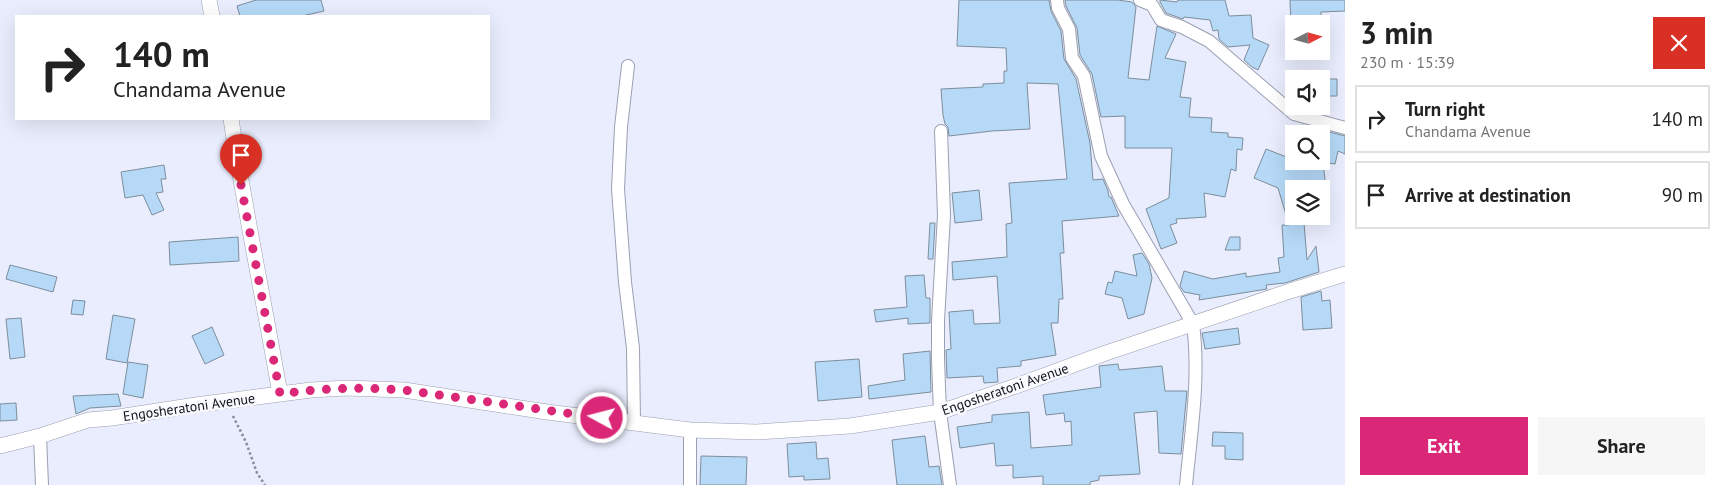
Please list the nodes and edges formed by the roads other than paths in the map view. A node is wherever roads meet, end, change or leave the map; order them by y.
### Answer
1 (209, 0) edge
2 (1057, 0) edge
3 (1140, 0) edge
4 (212, 15) edge
5 (628, 66) dead end
6 (231, 120) edge
7 (1345, 128) edge
8 (941, 130) dead end
9 (1345, 274) edge
10 (1193, 324) junction
11 (280, 394) junction
12 (940, 412) junction
13 (634, 423) junction
14 (690, 430) junction
15 (40, 436) junction
16 (0, 446) edge
17 (42, 485) edge
18 (690, 485) edge
19 (950, 485) edge
20 (1186, 485) edge

1 - 4 street
2 - 10 street
3 - 7 street
5 - 13 street
6 - 11 street
8 - 12 street
9 - 10 street, Engosheratoni Avenue
10 - 12 street, Engosheratoni Avenue
10 - 20 street
11 - 13 street, Engosheratoni Avenue
11 - 15 street, Engosheratoni Avenue
12 - 14 street, Engosheratoni Avenue
12 - 19 street
13 - 14 street, Engosheratoni Avenue
14 - 18 street
15 - 16 street, Engosheratoni Avenue
15 - 17 street

